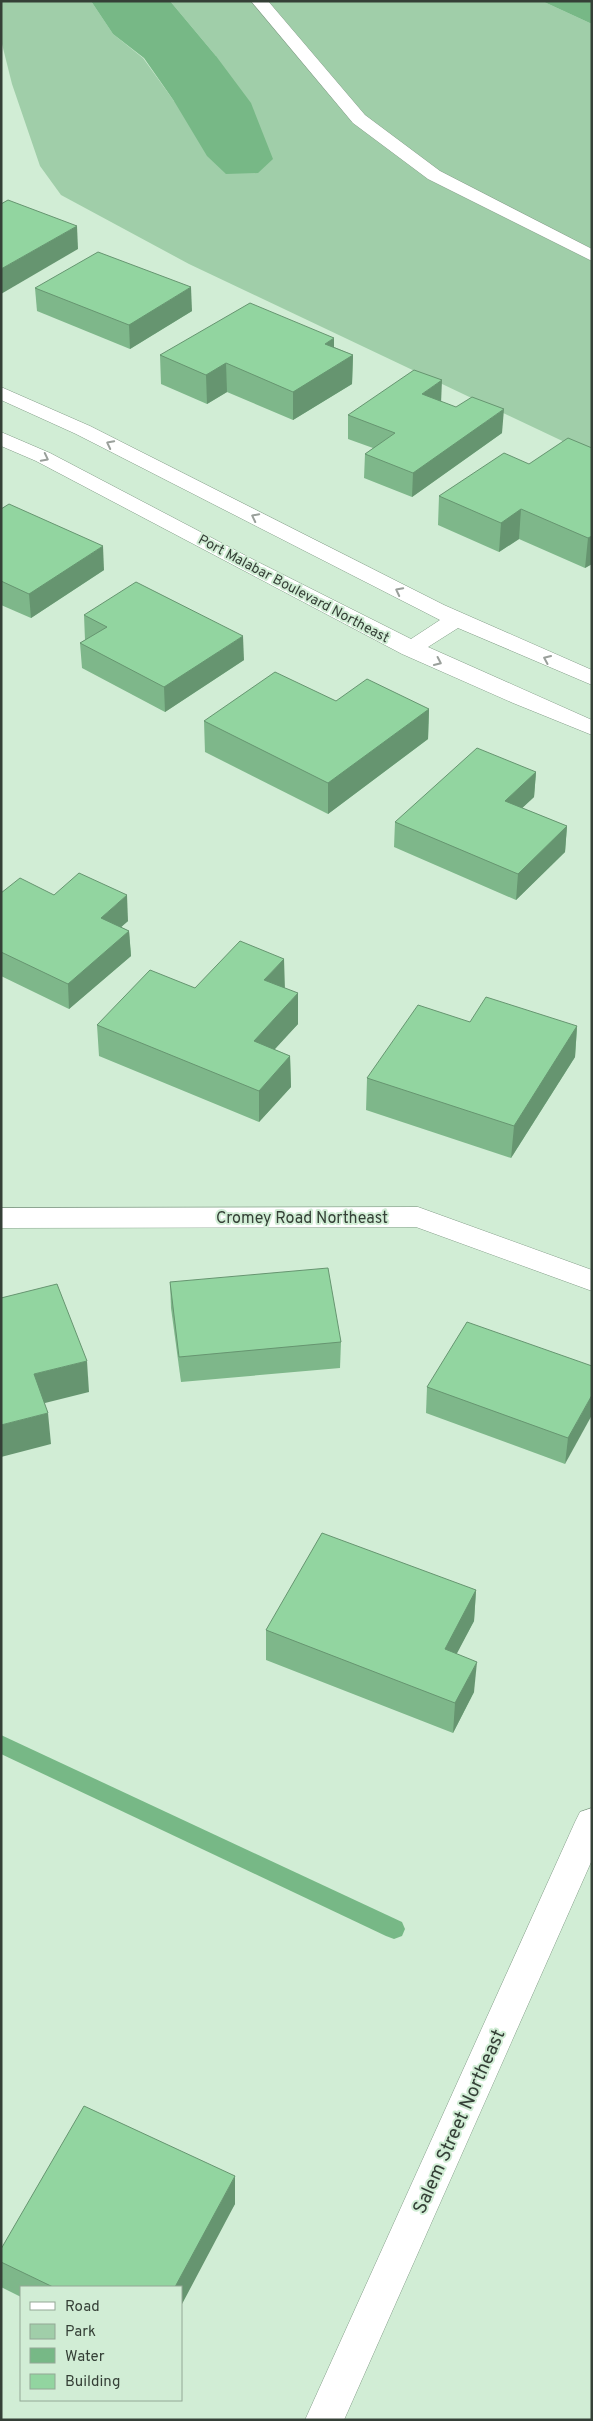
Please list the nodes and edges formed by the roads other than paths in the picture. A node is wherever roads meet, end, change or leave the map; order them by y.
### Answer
1 (259, 1) edge
2 (592, 256) edge
3 (1, 393) edge
4 (25, 404) junction
5 (1, 417) edge
6 (1, 438) edge
7 (456, 619) junction
8 (410, 649) junction
9 (592, 678) edge
10 (592, 728) edge
11 (1, 1218) edge
12 (592, 1281) edge
13 (592, 1822) edge
14 (324, 2420) edge

1 - 2 street
3 - 4 street
4 - 5 street
7 -> 4 street
6 -> 8 street, Port Malabar Boulevard Northeast
7 - 8 street
9 -> 7 street
8 -> 10 street, Port Malabar Boulevard Northeast
11 - 12 street, Cromey Road Northeast
13 - 14 street, Salem Street Northeast

